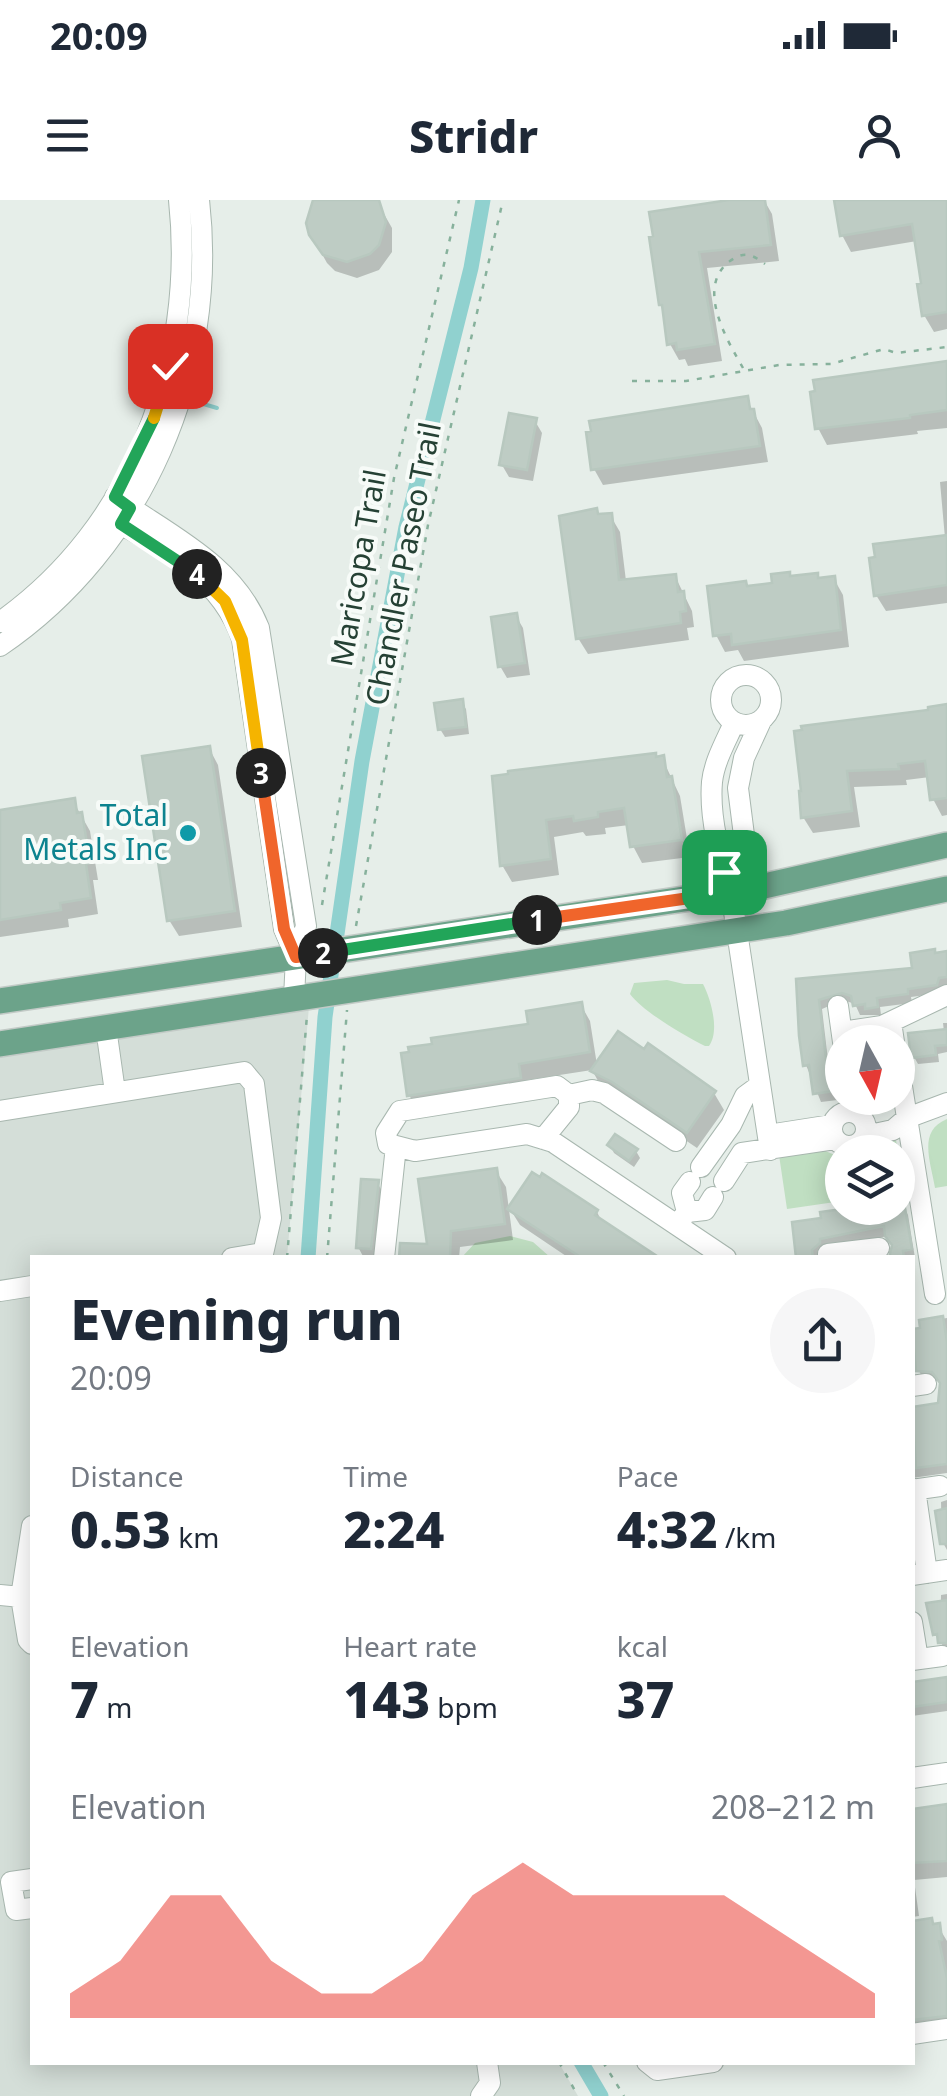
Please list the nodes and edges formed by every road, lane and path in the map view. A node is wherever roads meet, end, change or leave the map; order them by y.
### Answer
1 (180, 200) edge
2 (199, 200) edge
3 (459, 200) edge
4 (502, 200) edge
5 (765, 264) dead end
6 (947, 347) edge
7 (744, 370) junction
8 (632, 380) dead end
9 (118, 511) junction
10 (0, 622) edge
11 (0, 646) edge
12 (762, 721) junction
13 (734, 722) junction
14 (947, 845) edge
15 (947, 889) edge
16 (731, 892) junction
17 (320, 918) dead end
18 (735, 931) junction
19 (351, 941) junction
20 (305, 956) junction
21 (947, 995) edge
22 (346, 997) junction
23 (0, 1001) edge
24 (304, 1001) junction
25 (838, 1006) dead end
26 (840, 1025) edge
27 (902, 1025) edge
28 (106, 1028) junction
29 (0, 1044) edge
30 (760, 1085) junction
31 (114, 1092) junction
32 (568, 1094) junction
33 (947, 1103) edge
34 (0, 1111) edge
35 (907, 1115) edge
36 (908, 1118) junction
37 (543, 1139) junction
38 (676, 1142) dead end
39 (769, 1142) junction
40 (396, 1146) junction
41 (716, 1146) junction
42 (737, 1160) junction
43 (682, 1218) junction
44 (879, 1248) dead end
45 (828, 1254) dead end
46 (852, 1254) edge
47 (263, 1255) edge
48 (287, 1255) edge
49 (327, 1255) edge
50 (384, 1255) edge
51 (723, 1255) edge
52 (30, 1286) edge
53 (0, 1290) edge
54 (941, 1293) edge
55 (915, 1297) edge
56 (940, 1486) dead end
57 (915, 1489) edge
58 (915, 1495) edge
59 (30, 1532) edge
60 (929, 1572) edge
61 (10, 1596) edge
62 (30, 1642) edge
63 (942, 1656) dead end
64 (915, 1660) edge
65 (947, 1773) edge
66 (915, 1778) edge
67 (30, 1879) edge
68 (7, 1896) edge
69 (30, 1908) edge
70 (947, 2030) edge
71 (915, 2034) edge
72 (487, 2065) edge
73 (561, 2065) edge
74 (605, 2065) edge
75 (651, 2065) edge
76 (692, 2065) edge
77 (482, 2096) edge
78 (578, 2096) edge
79 (624, 2096) edge

1 - 9 street
2 - 9 street
3 - 17 path, Maricopa Trail
4 - 19 path, Chandler Paseo Trail
5 - 7 path
6 - 7 path
7 - 8 path
9 - 10 street
9 - 11 street
9 - 20 street
12 - 13 street
12 - 13 street
12 - 16 street
13 - 16 street
14 - 16 main road
15 - 18 main road
16 - 18 street
16 - 19 main road
18 - 22 main road
18 - 30 street
19 - 20 main road
20 - 23 main road
20 - 24 street
21 - 27 street
22 - 24 main road
22 - 49 path
24 - 28 main road
24 - 48 path
25 - 26 street
28 - 29 main road
28 - 31 street
30 - 39 street
30 - 41 street
31 - 34 street
31 - 47 street
32 - 37 street
32 - 38 street
32 - 40 street
33 - 36 street
35 - 36 street
36 - 39 street
36 - 54 street
37 - 40 street
37 - 43 street
39 - 42 street
40 - 50 street
41 - 42 street
41 - 43 street
42 - 43 street
43 - 51 street
44 - 46 street
45 - 46 street
52 - 53 street
54 - 55 street
56 - 57 street
58 - 60 street
59 - 61 street
61 - 62 street
63 - 64 street
65 - 66 street
67 - 68 street
68 - 69 street
70 - 71 street
72 - 77 street
73 - 78 path
74 - 79 path
75 - 76 street

